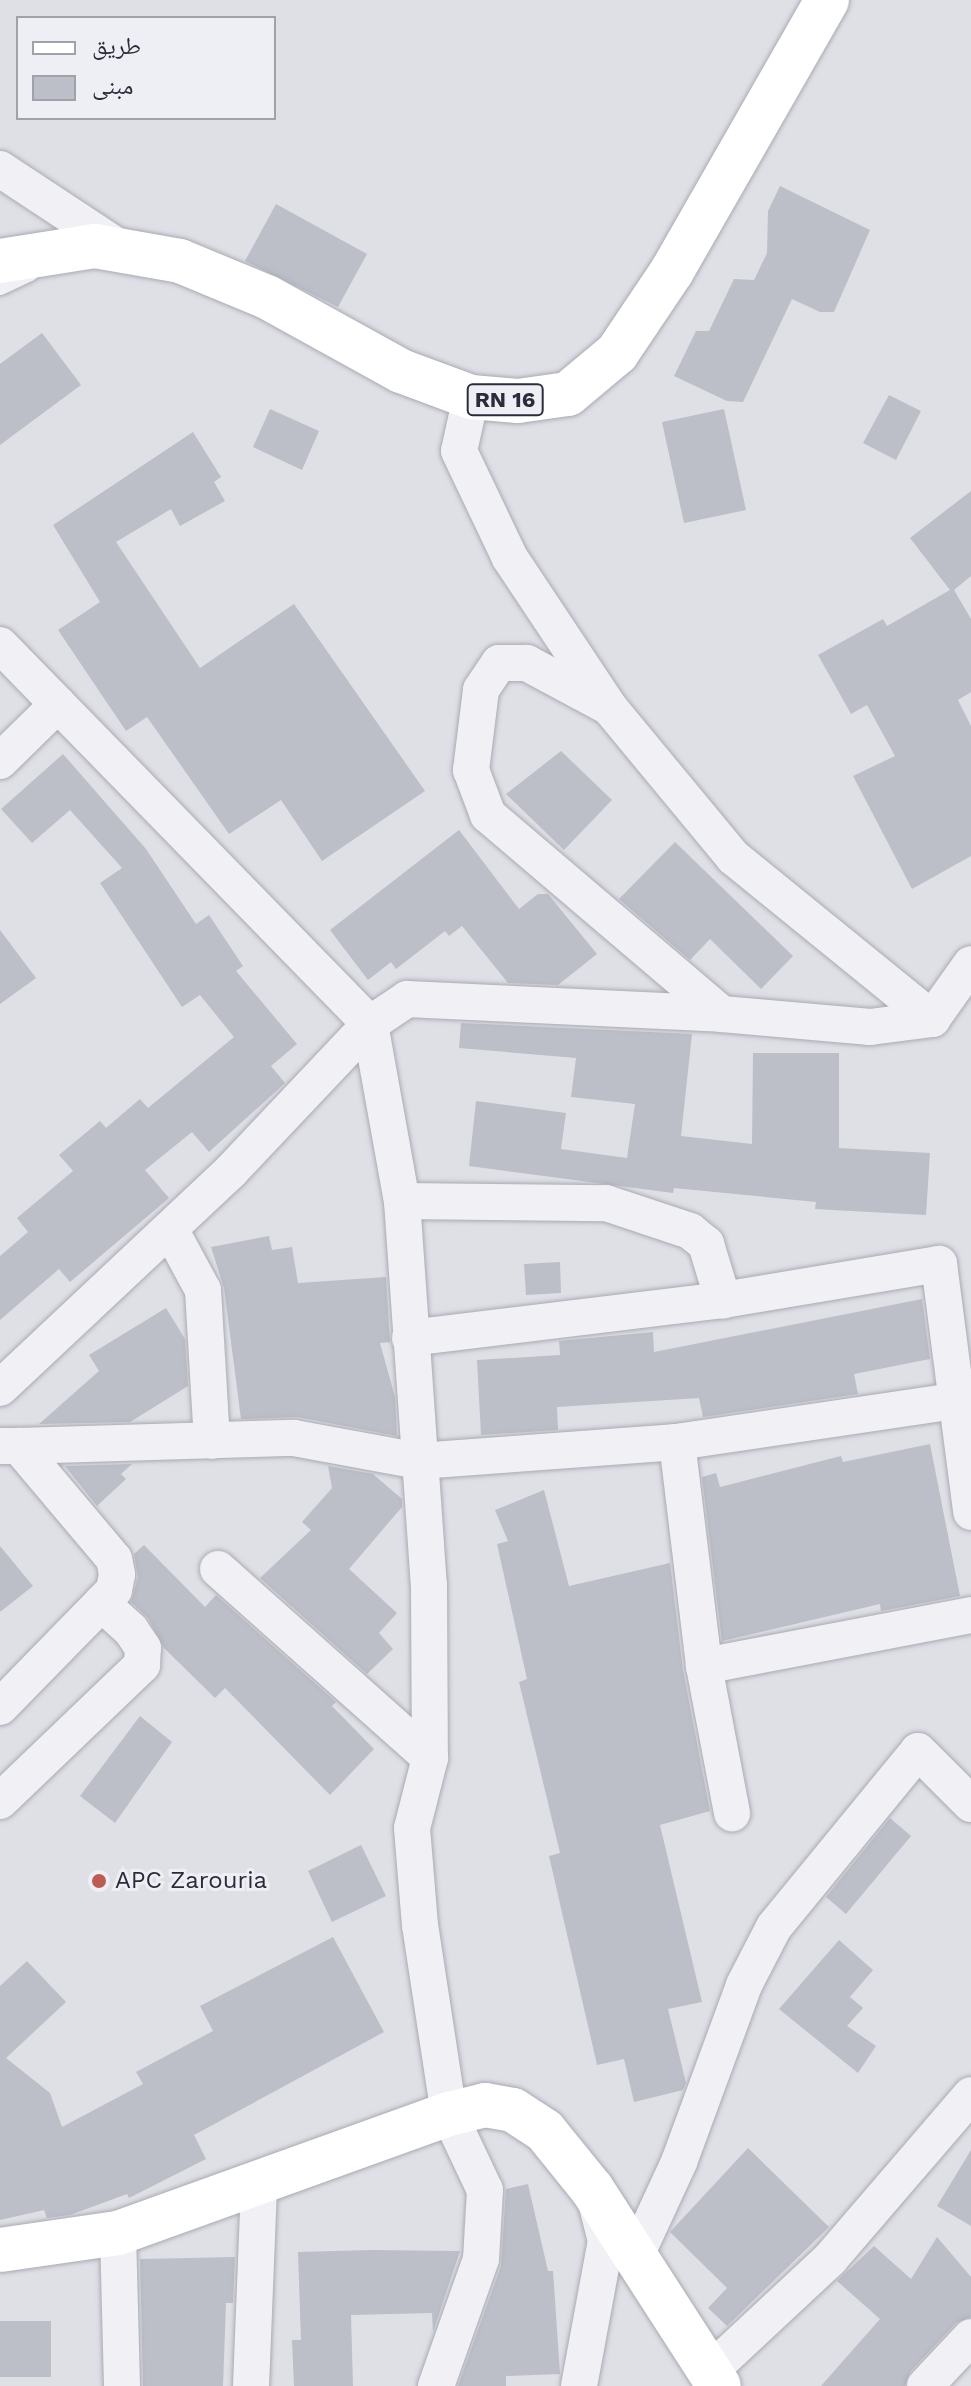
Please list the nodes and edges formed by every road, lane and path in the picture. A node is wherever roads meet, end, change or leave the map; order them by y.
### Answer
1 (827, 0) edge
2 (0, 169) edge
3 (120, 248) junction
4 (74, 250) junction
5 (0, 261) edge
6 (0, 286) edge
7 (471, 397) junction
8 (0, 645) edge
9 (58, 704) junction
10 (609, 707) junction
11 (0, 761) edge
12 (971, 964) edge
13 (722, 1014) junction
14 (932, 1019) junction
15 (370, 1024) junction
16 (402, 1201) junction
17 (170, 1229) junction
18 (723, 1300) junction
19 (410, 1338) junction
20 (0, 1388) edge
21 (956, 1401) junction
22 (212, 1441) junction
23 (677, 1442) junction
24 (10, 1446) edge
25 (419, 1461) junction
26 (971, 1512) edge
27 (218, 1569) dead end
28 (101, 1603) junction
29 (971, 1615) edge
30 (704, 1666) junction
31 (0, 1707) edge
32 (430, 1758) junction
33 (0, 1801) edge
34 (971, 1804) edge
35 (732, 1813) dead end
36 (971, 2095) edge
37 (449, 2114) junction
38 (259, 2186) junction
39 (592, 2189) junction
40 (118, 2233) junction
41 (0, 2250) edge
42 (637, 2253) junction
43 (971, 2337) edge
44 (714, 2379) edge
45 (122, 2386) edge
46 (251, 2386) edge
47 (436, 2386) edge
48 (579, 2386) edge
49 (925, 2386) edge

1 - 7 main road, RN 16
2 - 3 street
3 - 4 main road, RN 16
3 - 7 main road, RN 16
4 - 5 main road, RN 16
4 - 6 lane
7 - 10 street
8 - 9 street
9 - 11 street
9 - 15 street
10 - 13 street
10 - 14 street
12 - 14 street
13 - 14 street
13 - 15 street
15 - 16 street
15 - 17 street
16 - 18 street
16 - 19 street
17 - 20 street
17 - 22 street
18 - 19 street
18 - 21 street
19 - 25 street
21 - 23 street
21 - 26 street
22 - 24 street
22 - 25 street
23 - 25 street
23 - 30 street
24 - 28 street
25 - 32 street
27 - 32 street
28 - 31 street
28 - 33 street
29 - 30 street
30 - 35 street
32 - 37 street
34 - 42 street
36 - 44 street
37 - 38 main road
37 - 39 main road
37 - 47 street
38 - 40 main road
38 - 46 street
39 - 42 main road
39 - 48 street
40 - 41 main road
40 - 45 street
42 - 44 main road
43 - 49 street

